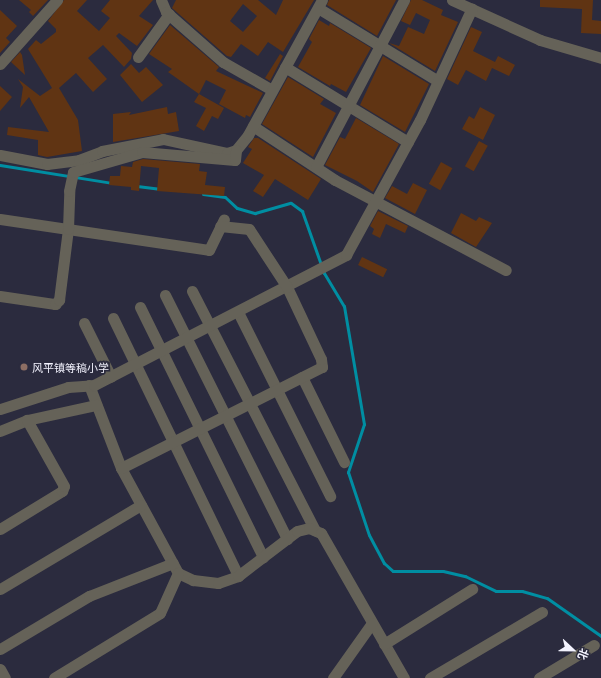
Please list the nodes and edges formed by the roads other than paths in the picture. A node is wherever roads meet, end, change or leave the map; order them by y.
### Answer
1 (57, 0) edge
2 (161, 0) edge
3 (404, 0) edge
4 (452, 0) edge
5 (320, 4) edge
6 (472, 8) junction
7 (169, 14) junction
8 (378, 46) junction
9 (138, 58) dead end
10 (601, 58) edge
11 (0, 64) edge
12 (285, 67) junction
13 (438, 81) junction
14 (272, 90) junction
15 (348, 106) junction
16 (252, 126) junction
17 (408, 142) junction
18 (236, 150) junction
19 (0, 155) edge
20 (316, 167) junction
21 (375, 202) junction
22 (0, 219) edge
23 (68, 229) junction
24 (506, 270) dead end
25 (287, 287) junction
26 (192, 291) dead end
27 (165, 295) dead end
28 (0, 296) edge
29 (140, 307) dead end
30 (238, 312) junction
31 (113, 318) dead end
32 (84, 323) dead end
33 (210, 326) junction
34 (186, 338) junction
35 (162, 351) junction
36 (135, 364) junction
37 (111, 377) junction
38 (302, 377) junction
39 (89, 385) junction
40 (277, 389) junction
41 (250, 403) junction
42 (96, 405) junction
43 (0, 409) edge
44 (225, 416) junction
45 (27, 420) junction
46 (200, 428) junction
47 (0, 431) edge
48 (173, 442) junction
49 (344, 462) dead end
50 (121, 468) junction
51 (330, 496) dead end
52 (141, 505) junction
53 (0, 529) edge
54 (315, 530) junction
55 (287, 539) junction
56 (263, 557) junction
57 (175, 568) junction
58 (238, 576) junction
59 (0, 589) edge
60 (472, 589) dead end
61 (542, 612) dead end
62 (372, 623) junction
63 (384, 644) junction
64 (594, 645) dead end
65 (0, 649) edge
66 (0, 669) edge
67 (5, 678) edge
68 (54, 678) edge
69 (333, 678) edge
70 (404, 678) edge
71 (430, 678) edge
72 (539, 678) edge

1 - 11 street
2 - 7 street
3 - 8 street
4 - 6 street
5 - 8 street
5 - 12 street
6 - 10 street
6 - 13 street
7 - 9 street
7 - 14 street
8 - 13 street
8 - 15 street
12 - 14 street
12 - 15 street
13 - 17 street
14 - 16 street
15 - 17 street
15 - 20 street
16 - 18 street
16 - 20 street
17 - 21 street
18 - 19 street
18 - 23 street
20 - 21 street
21 - 24 street
21 - 25 street
22 - 23 street
23 - 25 street
23 - 28 street
25 - 30 street
25 - 38 street
26 - 33 street
27 - 34 street
29 - 35 street
30 - 33 street
30 - 40 street
31 - 36 street
32 - 37 street
33 - 34 street
33 - 41 street
34 - 35 street
34 - 44 street
35 - 36 street
35 - 46 street
36 - 37 street
36 - 48 street
37 - 39 street
38 - 40 street
38 - 49 street
39 - 42 street
39 - 43 street
40 - 41 street
40 - 51 street
41 - 44 street
41 - 54 street
42 - 45 street
42 - 50 street
44 - 46 street
44 - 55 street
45 - 47 street
45 - 53 street
46 - 48 street
46 - 56 street
48 - 50 street
48 - 58 street
50 - 52 street
52 - 57 street
52 - 59 street
54 - 55 street
54 - 62 street
55 - 56 street
56 - 58 street
57 - 58 street
57 - 65 street
57 - 68 street
60 - 63 street
61 - 71 street
62 - 63 street
62 - 69 street
63 - 70 street
64 - 72 street
66 - 67 street

